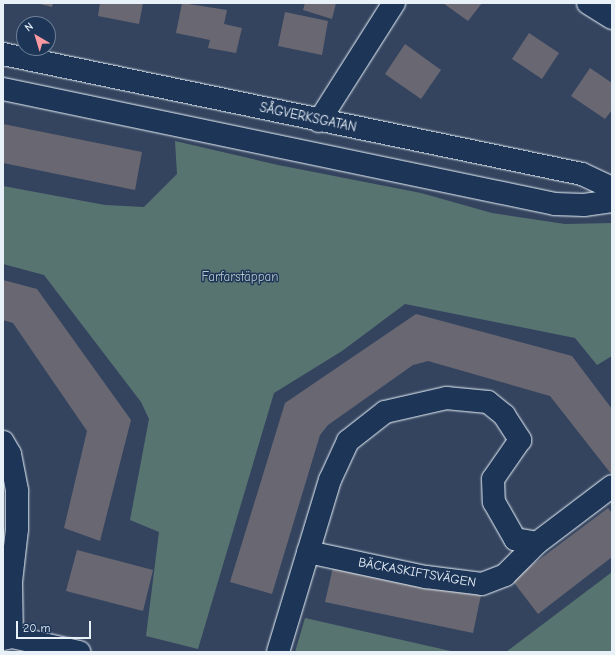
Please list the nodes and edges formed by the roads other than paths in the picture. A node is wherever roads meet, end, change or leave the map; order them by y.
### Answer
1 (394, 3) edge
2 (588, 3) edge
3 (612, 18) edge
4 (3, 54) edge
5 (3, 89) edge
6 (319, 121) junction
7 (612, 188) edge
8 (612, 201) edge
9 (3, 442) edge
10 (612, 486) edge
11 (537, 543) junction
12 (308, 552) junction
13 (7, 638) edge
14 (80, 652) edge
15 (278, 652) edge

1 - 6 street
2 - 3 street
4 - 6 street, SÅGVERKSGATAN
5 - 8 street
6 - 7 street, SÅGVERKSGATAN
9 - 13 street
10 - 11 street, BÄCKASKIFTSVÄGEN
11 - 12 street, BÄCKASKIFTSVÄGEN
11 - 12 street
12 - 15 street
13 - 14 street

